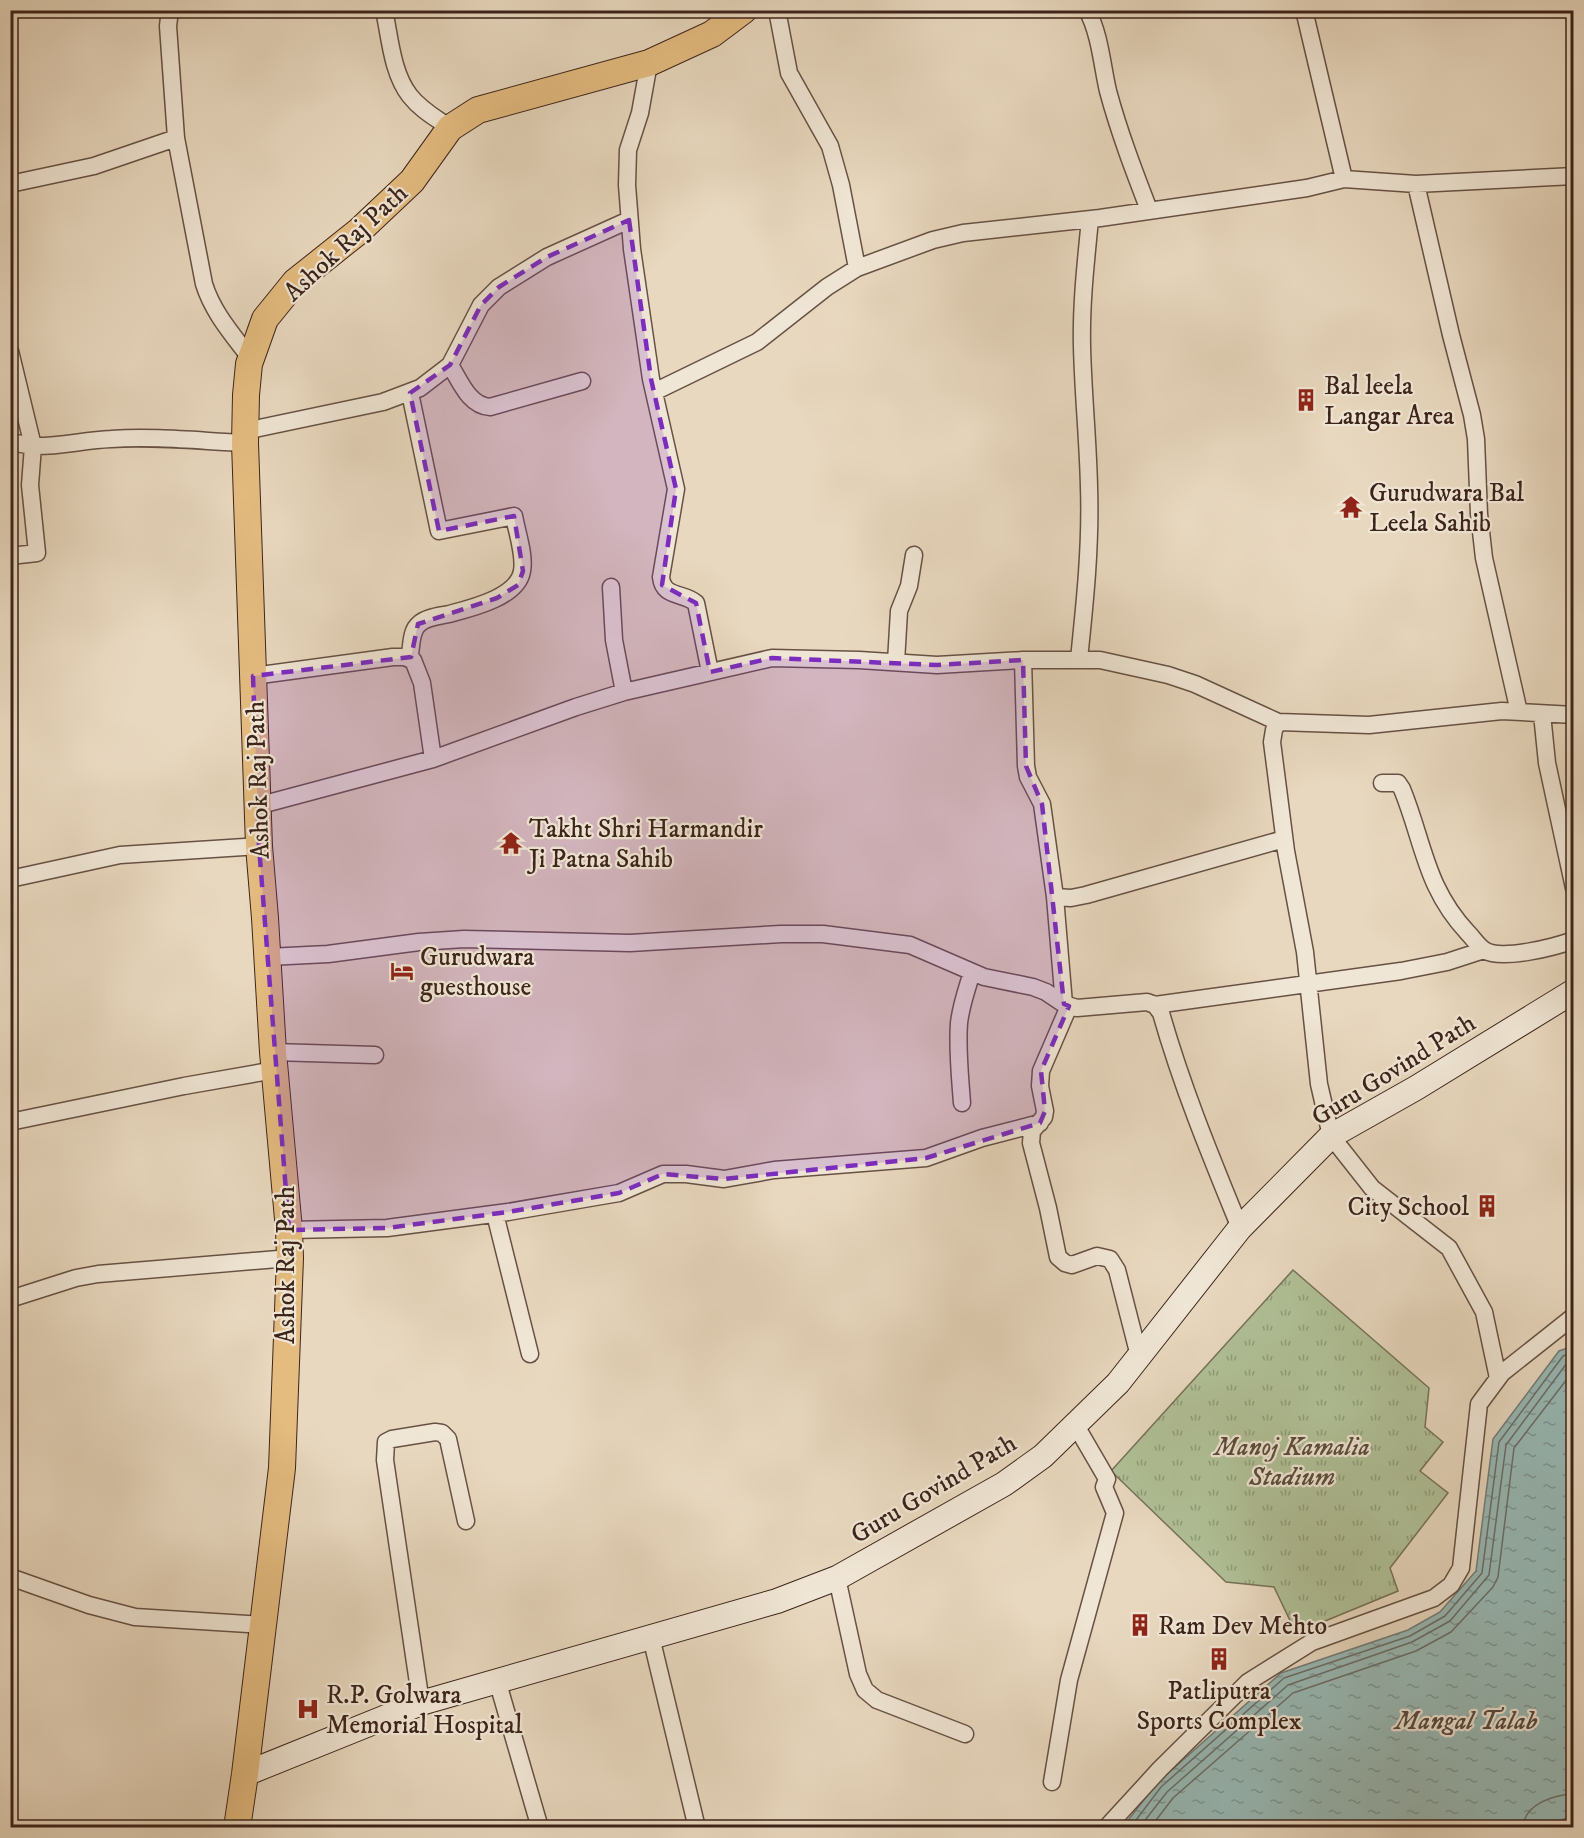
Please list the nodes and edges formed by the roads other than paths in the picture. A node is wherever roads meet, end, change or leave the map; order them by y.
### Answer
1 (170, 10) edge
2 (384, 10) edge
3 (744, 10) edge
4 (777, 10) edge
5 (1087, 10) edge
6 (1304, 10) edge
7 (649, 63) junction
8 (450, 128) junction
9 (176, 138) junction
10 (1574, 176) edge
11 (1344, 178) junction
12 (10, 184) edge
13 (1416, 184) junction
14 (1149, 210) junction
15 (1090, 219) junction
16 (629, 220) junction
17 (858, 268) junction
18 (10, 351) edge
19 (251, 358) junction
20 (450, 365) junction
21 (582, 381) dead end
22 (14, 385) edge
23 (410, 393) junction
24 (654, 393) junction
25 (245, 437) junction
26 (10, 442) edge
27 (33, 446) junction
28 (914, 555) dead end
29 (10, 556) edge
30 (611, 587) dead end
31 (409, 659) junction
32 (1079, 659) junction
33 (1023, 660) junction
34 (896, 662) junction
35 (710, 672) junction
36 (253, 676) junction
37 (624, 692) junction
38 (1519, 712) junction
39 (1542, 714) junction
40 (1574, 716) edge
41 (1278, 722) junction
42 (434, 759) junction
43 (1382, 783) dead end
44 (257, 806) junction
45 (1284, 839) junction
46 (259, 846) junction
47 (10, 879) edge
48 (1574, 888) edge
49 (1055, 897) junction
50 (1574, 940) edge
51 (1484, 950) junction
52 (268, 957) junction
53 (972, 972) junction
54 (1309, 985) junction
55 (1574, 991) edge
56 (1066, 1005) junction
57 (1155, 1005) junction
58 (375, 1055) dead end
59 (274, 1061) junction
60 (962, 1103) dead end
61 (10, 1122) edge
62 (1040, 1123) junction
63 (1331, 1136) junction
64 (495, 1214) junction
65 (1240, 1228) junction
66 (289, 1230) junction
67 (290, 1258) junction
68 (10, 1299) edge
69 (1574, 1316) edge
70 (530, 1354) dead end
71 (1139, 1356) junction
72 (1498, 1378) junction
73 (1075, 1424) junction
74 (466, 1521) dead end
75 (10, 1577) edge
76 (837, 1578) junction
77 (263, 1625) junction
78 (651, 1637) junction
79 (497, 1680) junction
80 (421, 1703) junction
81 (965, 1734) dead end
82 (245, 1774) junction
83 (1052, 1782) dead end
84 (237, 1827) edge
85 (540, 1827) edge
86 (697, 1827) edge
87 (1106, 1827) edge

1 - 9 street
2 - 8 street
3 - 7 main road, Ashok Raj Path
4 - 17 street
5 - 14 street
6 - 11 street
7 - 8 main road, Ashok Raj Path
7 - 16 street
8 - 19 main road, Ashok Raj Path
9 - 12 street
9 - 19 street
10 - 13 street
11 - 13 street
11 - 14 street
13 - 38 street
14 - 15 street
15 - 17 street
15 - 32 street
16 - 20 street
16 - 24 street
17 - 24 street
18 - 22 street
19 - 25 main road, Ashok Raj Path
20 - 21 street
20 - 23 street
22 - 27 street
23 - 25 street
23 - 31 street
24 - 35 street
25 - 27 street
25 - 36 main road, Ashok Raj Path
26 - 27 street
27 - 29 street
28 - 34 street
30 - 37 street
31 - 36 street
31 - 42 street
32 - 33 street
32 - 41 street
33 - 34 street
33 - 49 street
34 - 35 street
35 - 37 street
36 - 44 main road, Ashok Raj Path
37 - 42 street
38 - 39 street
38 - 41 street
39 - 40 street
39 - 48 street
41 - 45 street
42 - 44 street
43 - 51 street
44 - 46 main road, Ashok Raj Path
45 - 49 street
45 - 54 street
46 - 47 street
46 - 52 main road, Ashok Raj Path
49 - 56 street
50 - 51 street
51 - 54 street
52 - 53 street
52 - 59 main road, Ashok Raj Path
53 - 56 street
53 - 60 street
54 - 57 street
54 - 63 street
55 - 63 street, Guru Govind Path
56 - 57 street
56 - 62 street
57 - 65 street
58 - 59 street
59 - 61 street
59 - 66 main road, Ashok Raj Path
62 - 64 street
62 - 71 street
63 - 65 street, Guru Govind Path
63 - 72 street
64 - 66 street
64 - 70 street
65 - 71 street, Guru Govind Path
66 - 67 main road, Ashok Raj Path
67 - 68 street
67 - 77 main road, Ashok Raj Path
69 - 72 street
71 - 73 street, Guru Govind Path
72 - 87 street
73 - 76 street, Guru Govind Path
73 - 83 street
74 - 80 street
75 - 77 street
76 - 78 street, Guru Govind Path
76 - 81 street
77 - 82 main road, Ashok Raj Path
78 - 79 street, Guru Govind Path
78 - 86 street
79 - 80 street, Guru Govind Path
79 - 85 street
80 - 82 street, Guru Govind Path
82 - 84 main road, Ashok Raj Path

